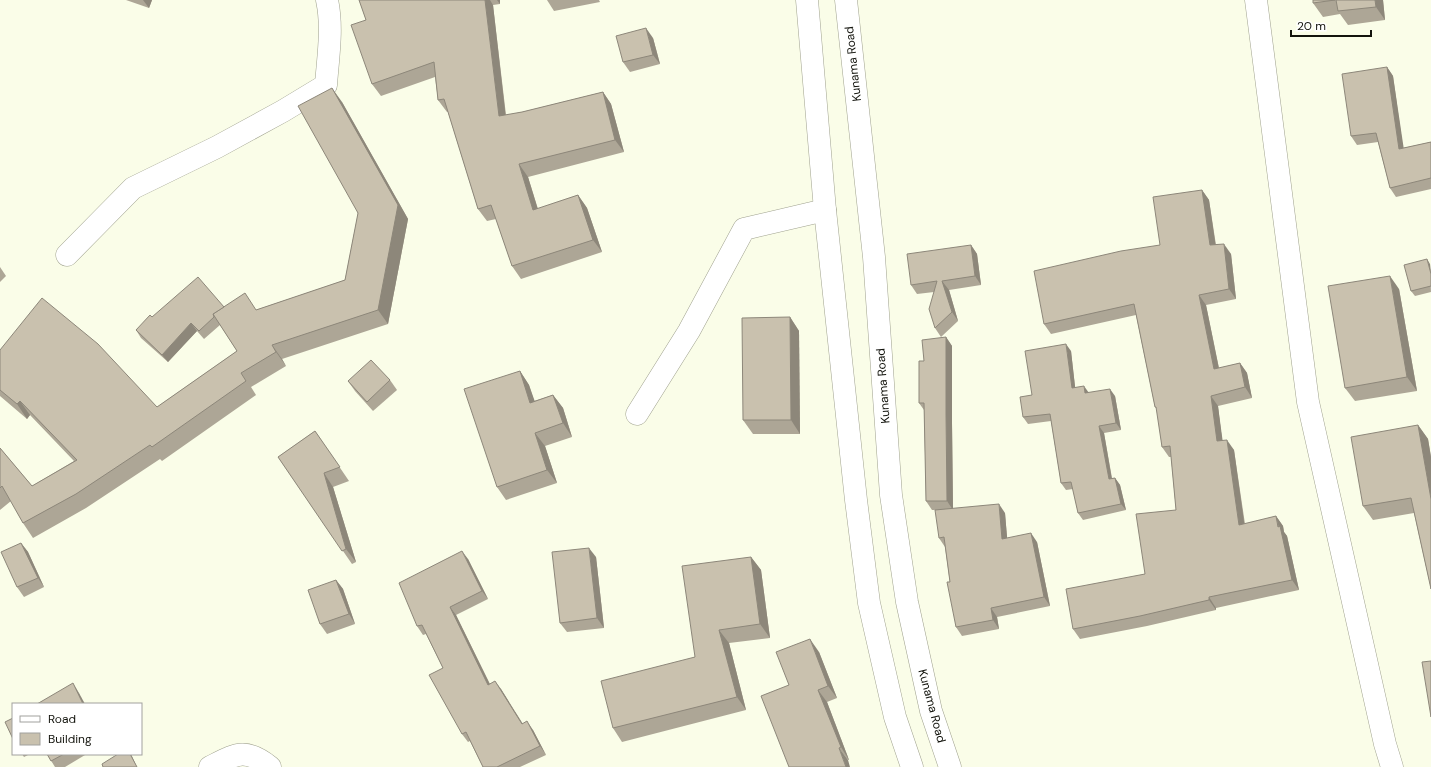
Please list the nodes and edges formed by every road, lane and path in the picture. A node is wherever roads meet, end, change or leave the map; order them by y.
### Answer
1 (327, 0) edge
2 (806, 0) edge
3 (846, 0) edge
4 (1256, 0) edge
5 (825, 210) junction
6 (67, 255) dead end
7 (637, 414) dead end
8 (210, 767) edge
9 (270, 767) edge
10 (912, 767) edge
11 (950, 767) edge
12 (1392, 767) edge

1 - 6 main road
2 - 5 main road
3 - 11 main road, Kunama Road
4 - 12 main road
5 - 7 main road
5 - 10 main road
8 - 9 main road

